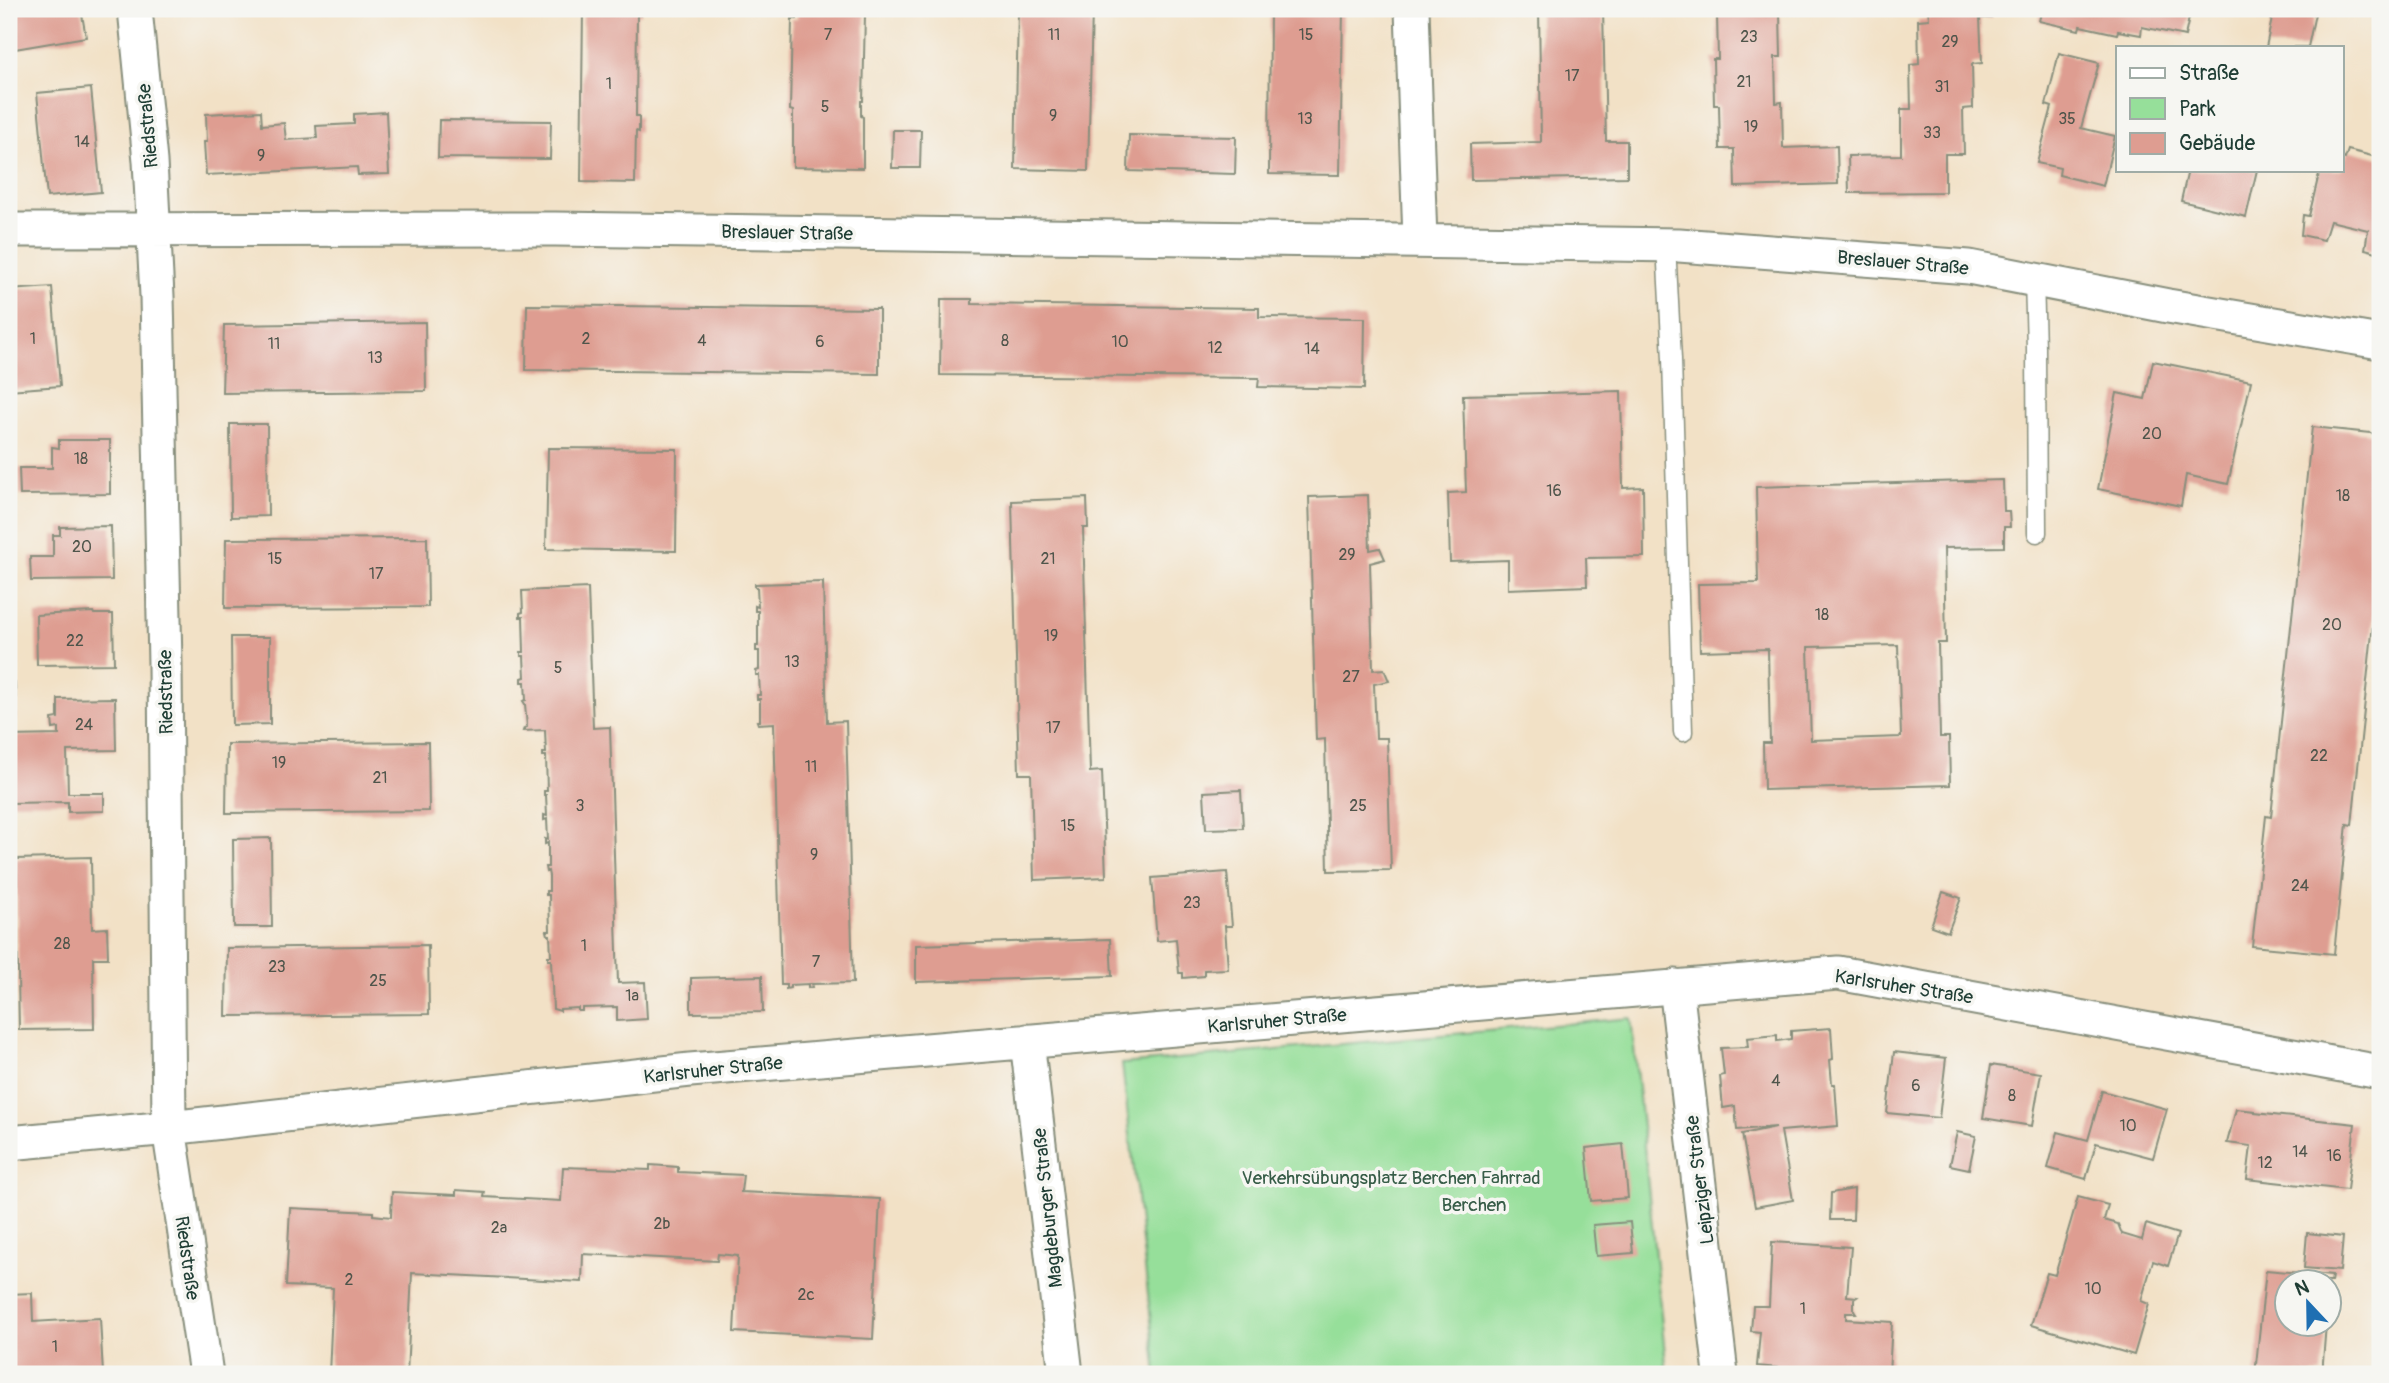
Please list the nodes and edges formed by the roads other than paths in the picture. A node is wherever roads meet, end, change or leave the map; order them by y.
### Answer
1 (135, 9) edge
2 (1412, 9) edge
3 (154, 228) junction
4 (9, 230) edge
5 (1420, 240) junction
6 (1666, 245) junction
7 (2034, 279) junction
8 (2380, 342) edge
9 (2036, 533) dead end
10 (1683, 733) dead end
11 (1676, 986) junction
12 (1027, 1041) junction
13 (2380, 1072) edge
14 (169, 1128) junction
15 (9, 1143) edge
16 (206, 1374) edge
17 (1066, 1374) edge
18 (1721, 1374) edge

1 - 3 street, Riedstraße
2 - 5 street
3 - 4 street, Breslauer Straße
3 - 5 street, Breslauer Straße
3 - 14 street, Riedstraße
5 - 6 street, Breslauer Straße
6 - 7 street, Breslauer Straße
6 - 10 lane
7 - 8 street, Breslauer Straße
7 - 9 lane
11 - 12 street, Karlsruher Straße
11 - 13 street, Karlsruher Straße
11 - 18 street, Leipziger Straße
12 - 14 street, Karlsruher Straße
12 - 17 street, Magdeburger Straße
14 - 15 street, Karlsruher Straße
14 - 16 street, Riedstraße

